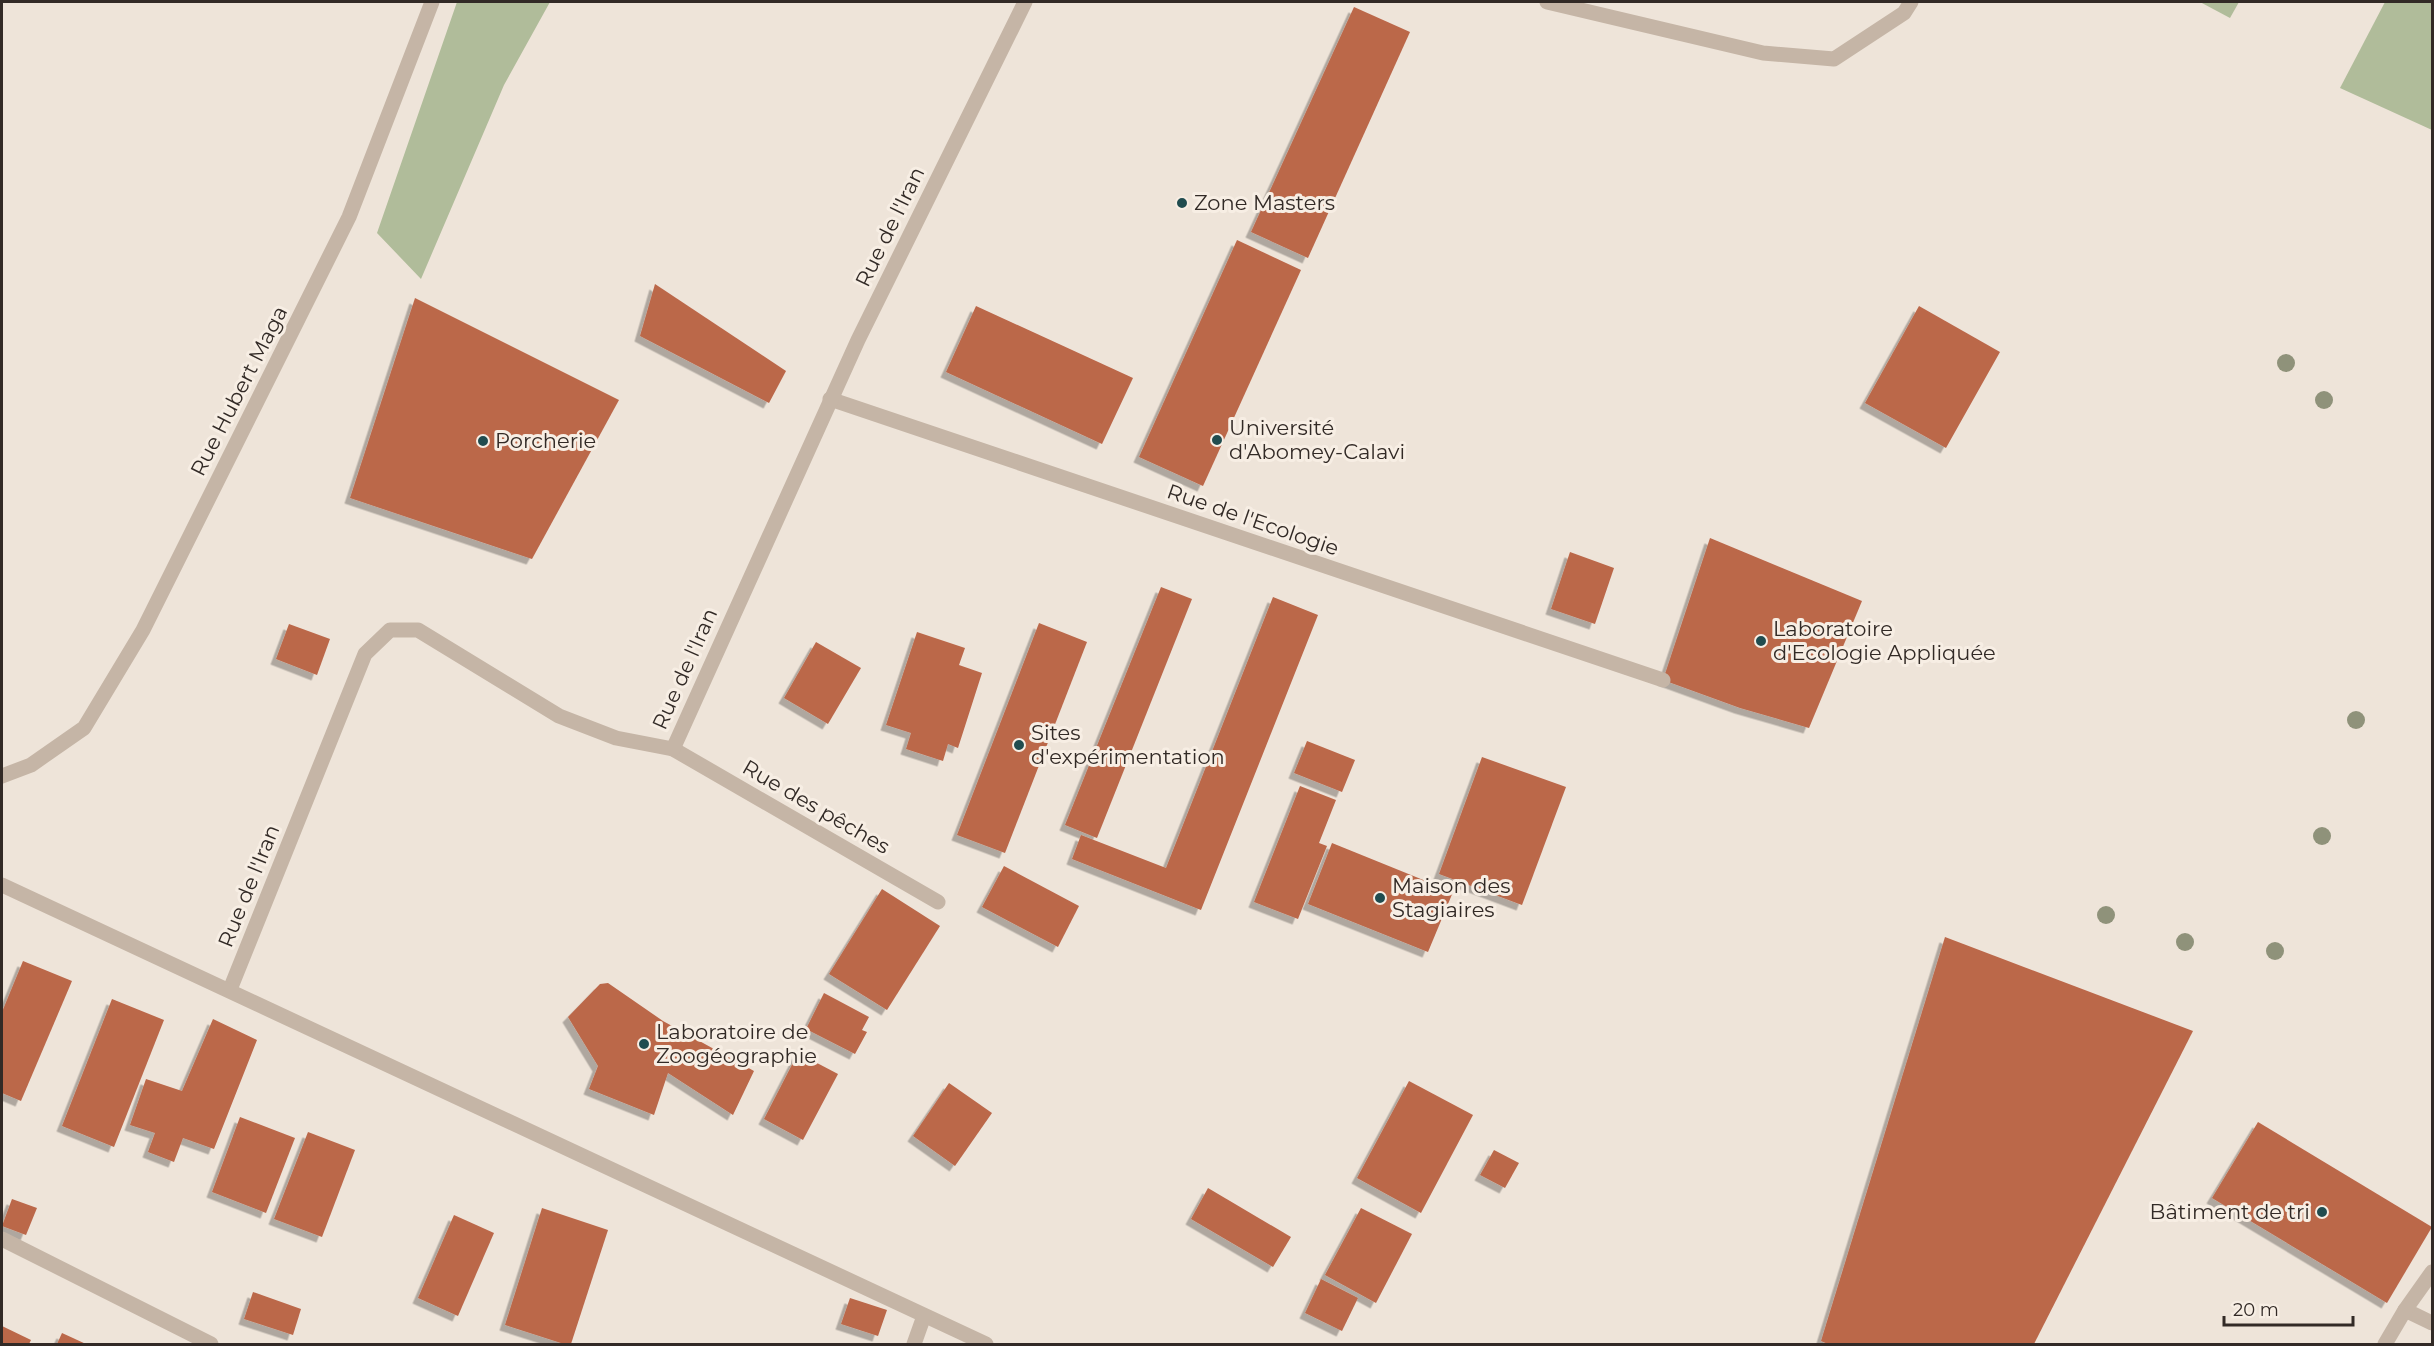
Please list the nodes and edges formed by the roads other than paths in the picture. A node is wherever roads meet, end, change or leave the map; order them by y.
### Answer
1 (432, 2) edge
2 (1025, 2) edge
3 (1547, 2) edge
4 (1911, 2) edge
5 (830, 399) junction
6 (1663, 680) dead end
7 (673, 749) junction
8 (2, 776) edge
9 (2, 885) edge
10 (938, 902) dead end
11 (231, 987) dead end
12 (2, 1239) edge
13 (2433, 1272) edge
14 (2405, 1310) junction
15 (924, 1316) junction
16 (2433, 1323) edge
17 (211, 1344) edge
18 (914, 1344) edge
19 (986, 1344) edge
20 (2385, 1344) edge

1 - 8 street, Rue Hubert Maga
2 - 5 street, Rue de l'Iran
3 - 4 street
5 - 6 street, Rue de l'Ecologie
5 - 7 street, Rue de l'Iran
7 - 10 street, Rue des pêches
7 - 11 street, Rue de l'Iran
9 - 15 street
12 - 17 street
13 - 14 street
14 - 16 street
14 - 20 street
15 - 18 street
15 - 19 street

